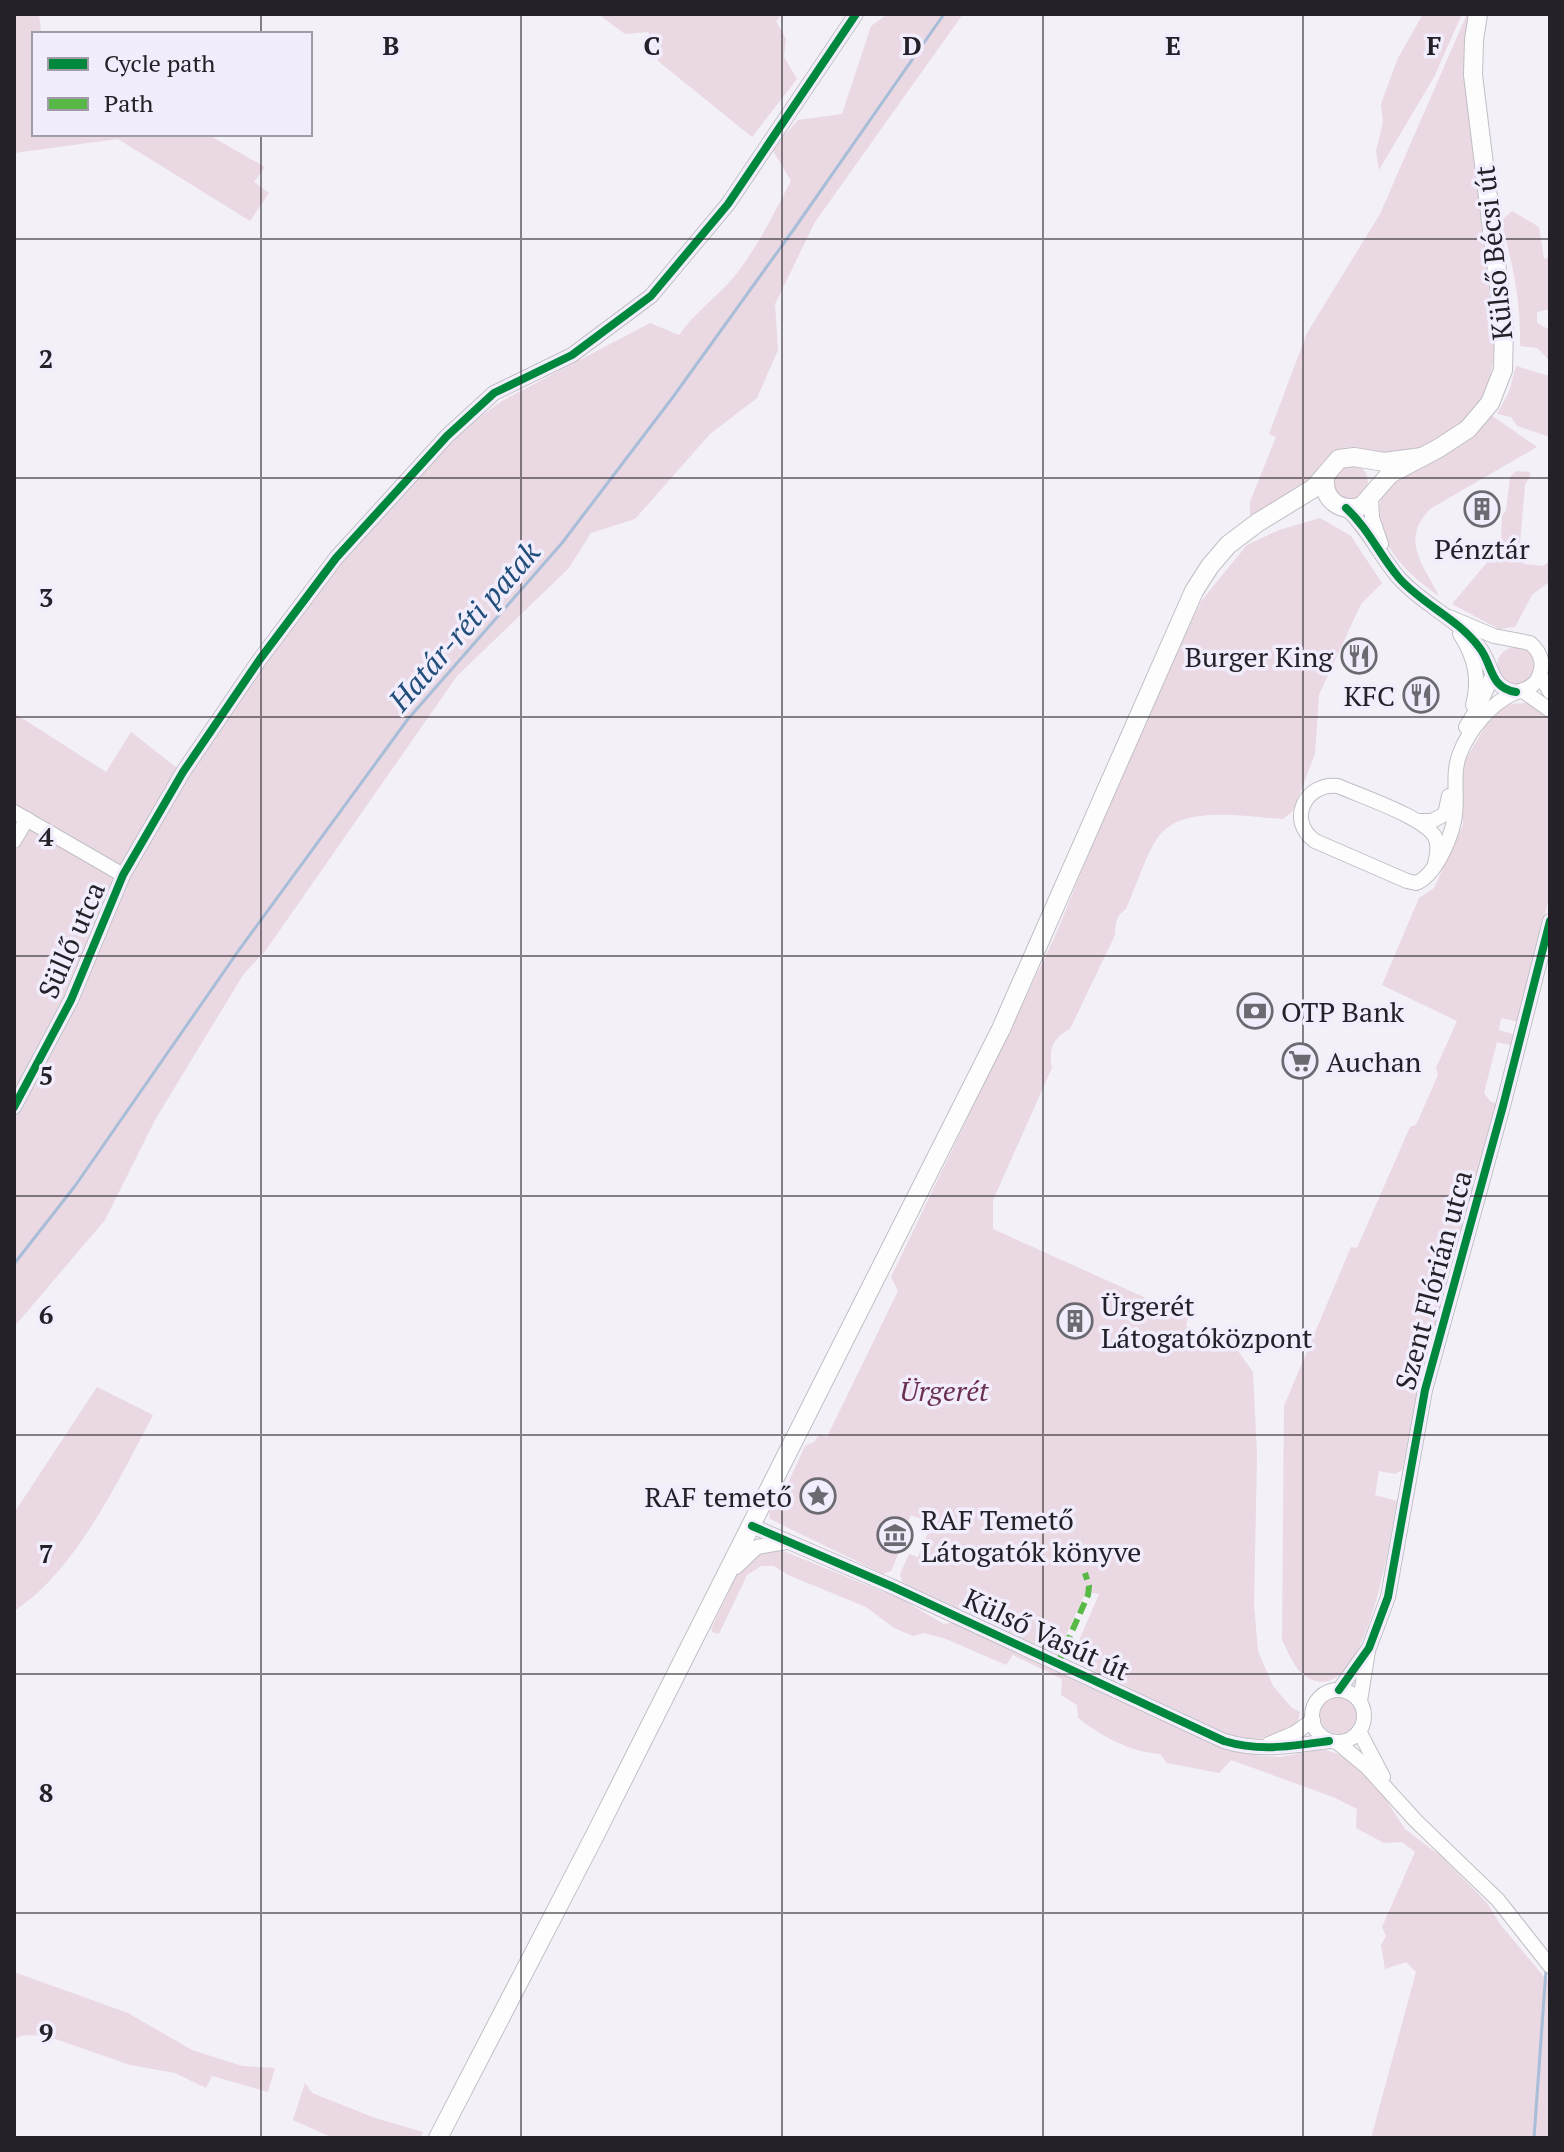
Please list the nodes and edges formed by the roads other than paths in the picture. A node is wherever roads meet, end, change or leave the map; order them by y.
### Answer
1 (856, 14) edge
2 (1478, 14) edge
3 (1422, 457) junction
4 (1362, 459) junction
5 (1325, 477) junction
6 (1373, 494) junction
7 (1340, 505) junction
8 (1268, 517) junction
9 (1388, 563) junction
10 (1449, 617) junction
11 (1508, 640) junction
12 (1543, 647) edge
13 (1544, 667) edge
14 (1491, 671) junction
15 (1519, 692) junction
16 (1550, 692) edge
17 (1550, 710) edge
18 (1466, 728) junction
19 (20, 815) edge
20 (1418, 821) junction
21 (14, 841) edge
22 (1435, 864) junction
23 (123, 875) junction
24 (1550, 921) edge
25 (14, 1107) edge
26 (752, 1526) junction
27 (787, 1542) junction
28 (721, 1586) junction
29 (1369, 1648) junction
30 (1339, 1690) junction
31 (1360, 1701) junction
32 (1313, 1720) junction
33 (1359, 1731) junction
34 (1333, 1741) junction
35 (1253, 1748) junction
36 (1389, 1789) junction
37 (1547, 1962) edge
38 (438, 2138) edge

1 - 23 street, Süllő utca
2 - 3 main road, Külső Bécsi út
3 - 4 main road
3 - 6 main road, Külső Bécsi út
4 - 5 main road
4 - 6 main road
5 - 7 main road
5 - 8 main road
6 - 7 main road
6 - 9 street
7 - 8 main road
7 - 9 street
8 - 26 main road
9 - 10 street
10 - 11 street
10 - 14 street
10 - 18 street
11 - 12 street
11 - 14 street
12 - 13 street
13 - 15 street
13 - 16 street
14 - 15 street
14 - 18 street
15 - 17 street
15 - 22 street
18 - 20 street
19 - 21 street
19 - 23 street
20 - 22 street
20 - 22 street
23 - 25 street, Süllő utca
24 - 29 street, Szent Flórián utca
26 - 27 street, Külső Vasút út
26 - 28 main road
27 - 28 street
27 - 35 street, Külső Vasút út
28 - 38 main road
29 - 30 street, Szent Flórián utca
29 - 31 street, Szent Flórián utca
30 - 31 street
30 - 32 street
31 - 33 street
32 - 34 street
32 - 35 street
33 - 34 street
33 - 36 street
34 - 35 street, Külső Vasút út
34 - 36 street
36 - 37 street

